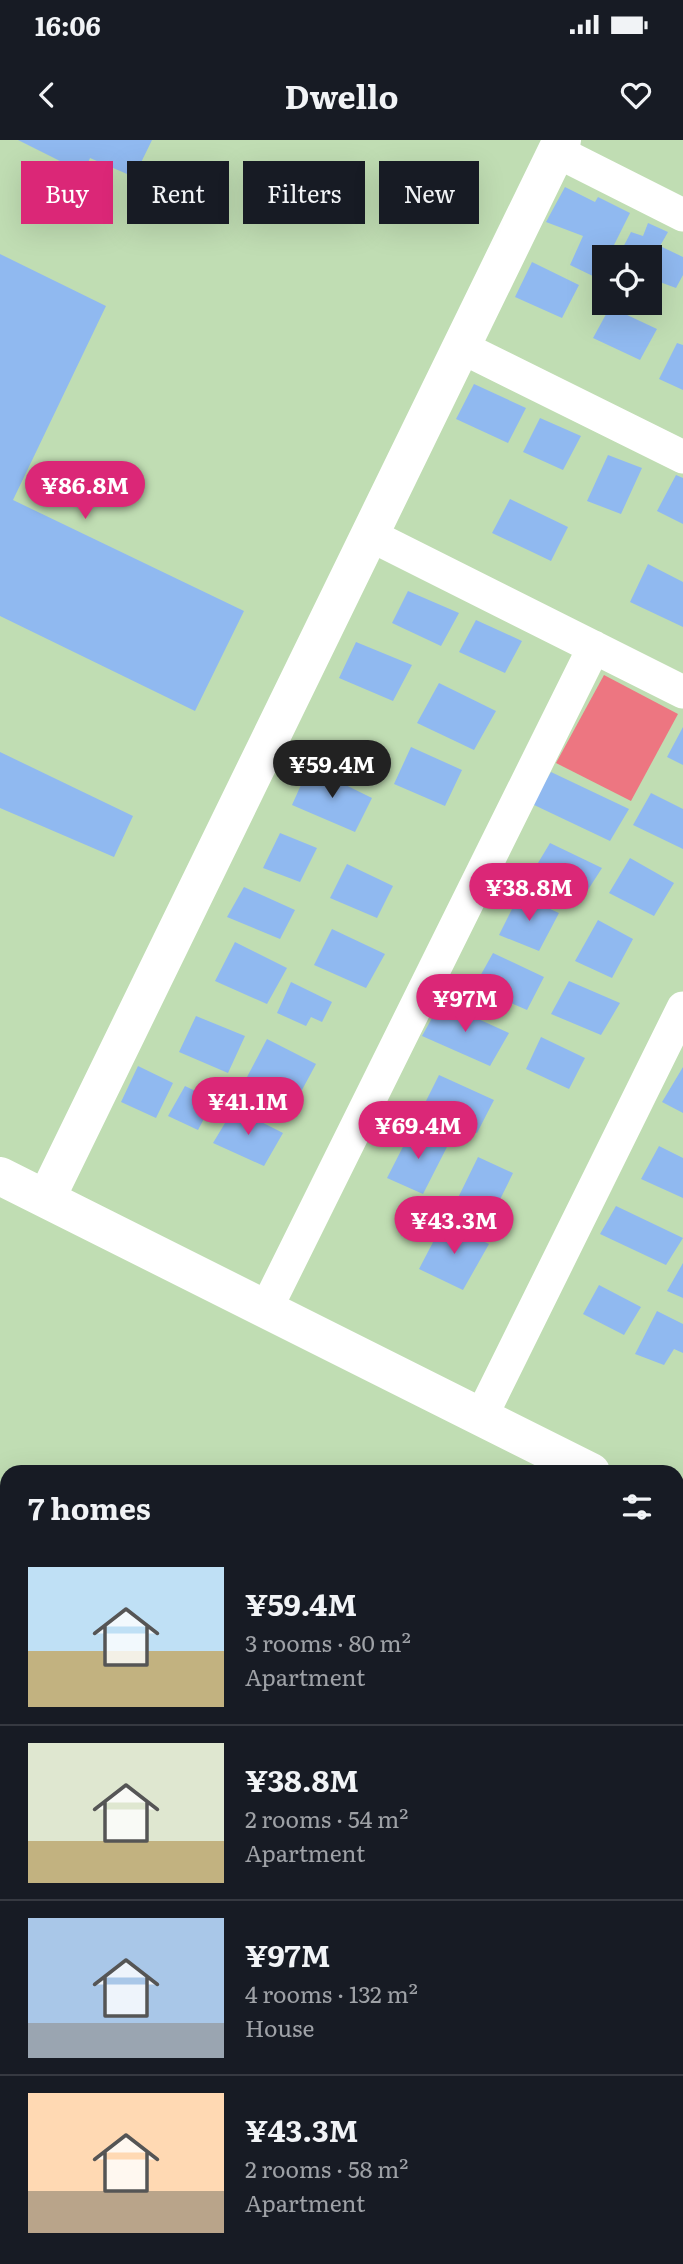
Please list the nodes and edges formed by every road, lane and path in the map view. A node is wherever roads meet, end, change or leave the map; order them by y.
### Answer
1 (559, 146) edge
2 (683, 215) edge
3 (461, 347) junction
4 (683, 457) edge
5 (370, 535) junction
6 (594, 647) junction
7 (683, 692) edge
8 (683, 1008) edge
9 (0, 1176) edge
10 (46, 1199) junction
11 (267, 1310) junction
12 (481, 1417) junction
13 (577, 1465) edge

1 - 2 street
1 - 3 street
3 - 4 street
3 - 5 street
5 - 6 street
5 - 10 street
6 - 7 street
6 - 11 street
8 - 12 street
9 - 10 street
10 - 11 street
11 - 12 street
12 - 13 street

